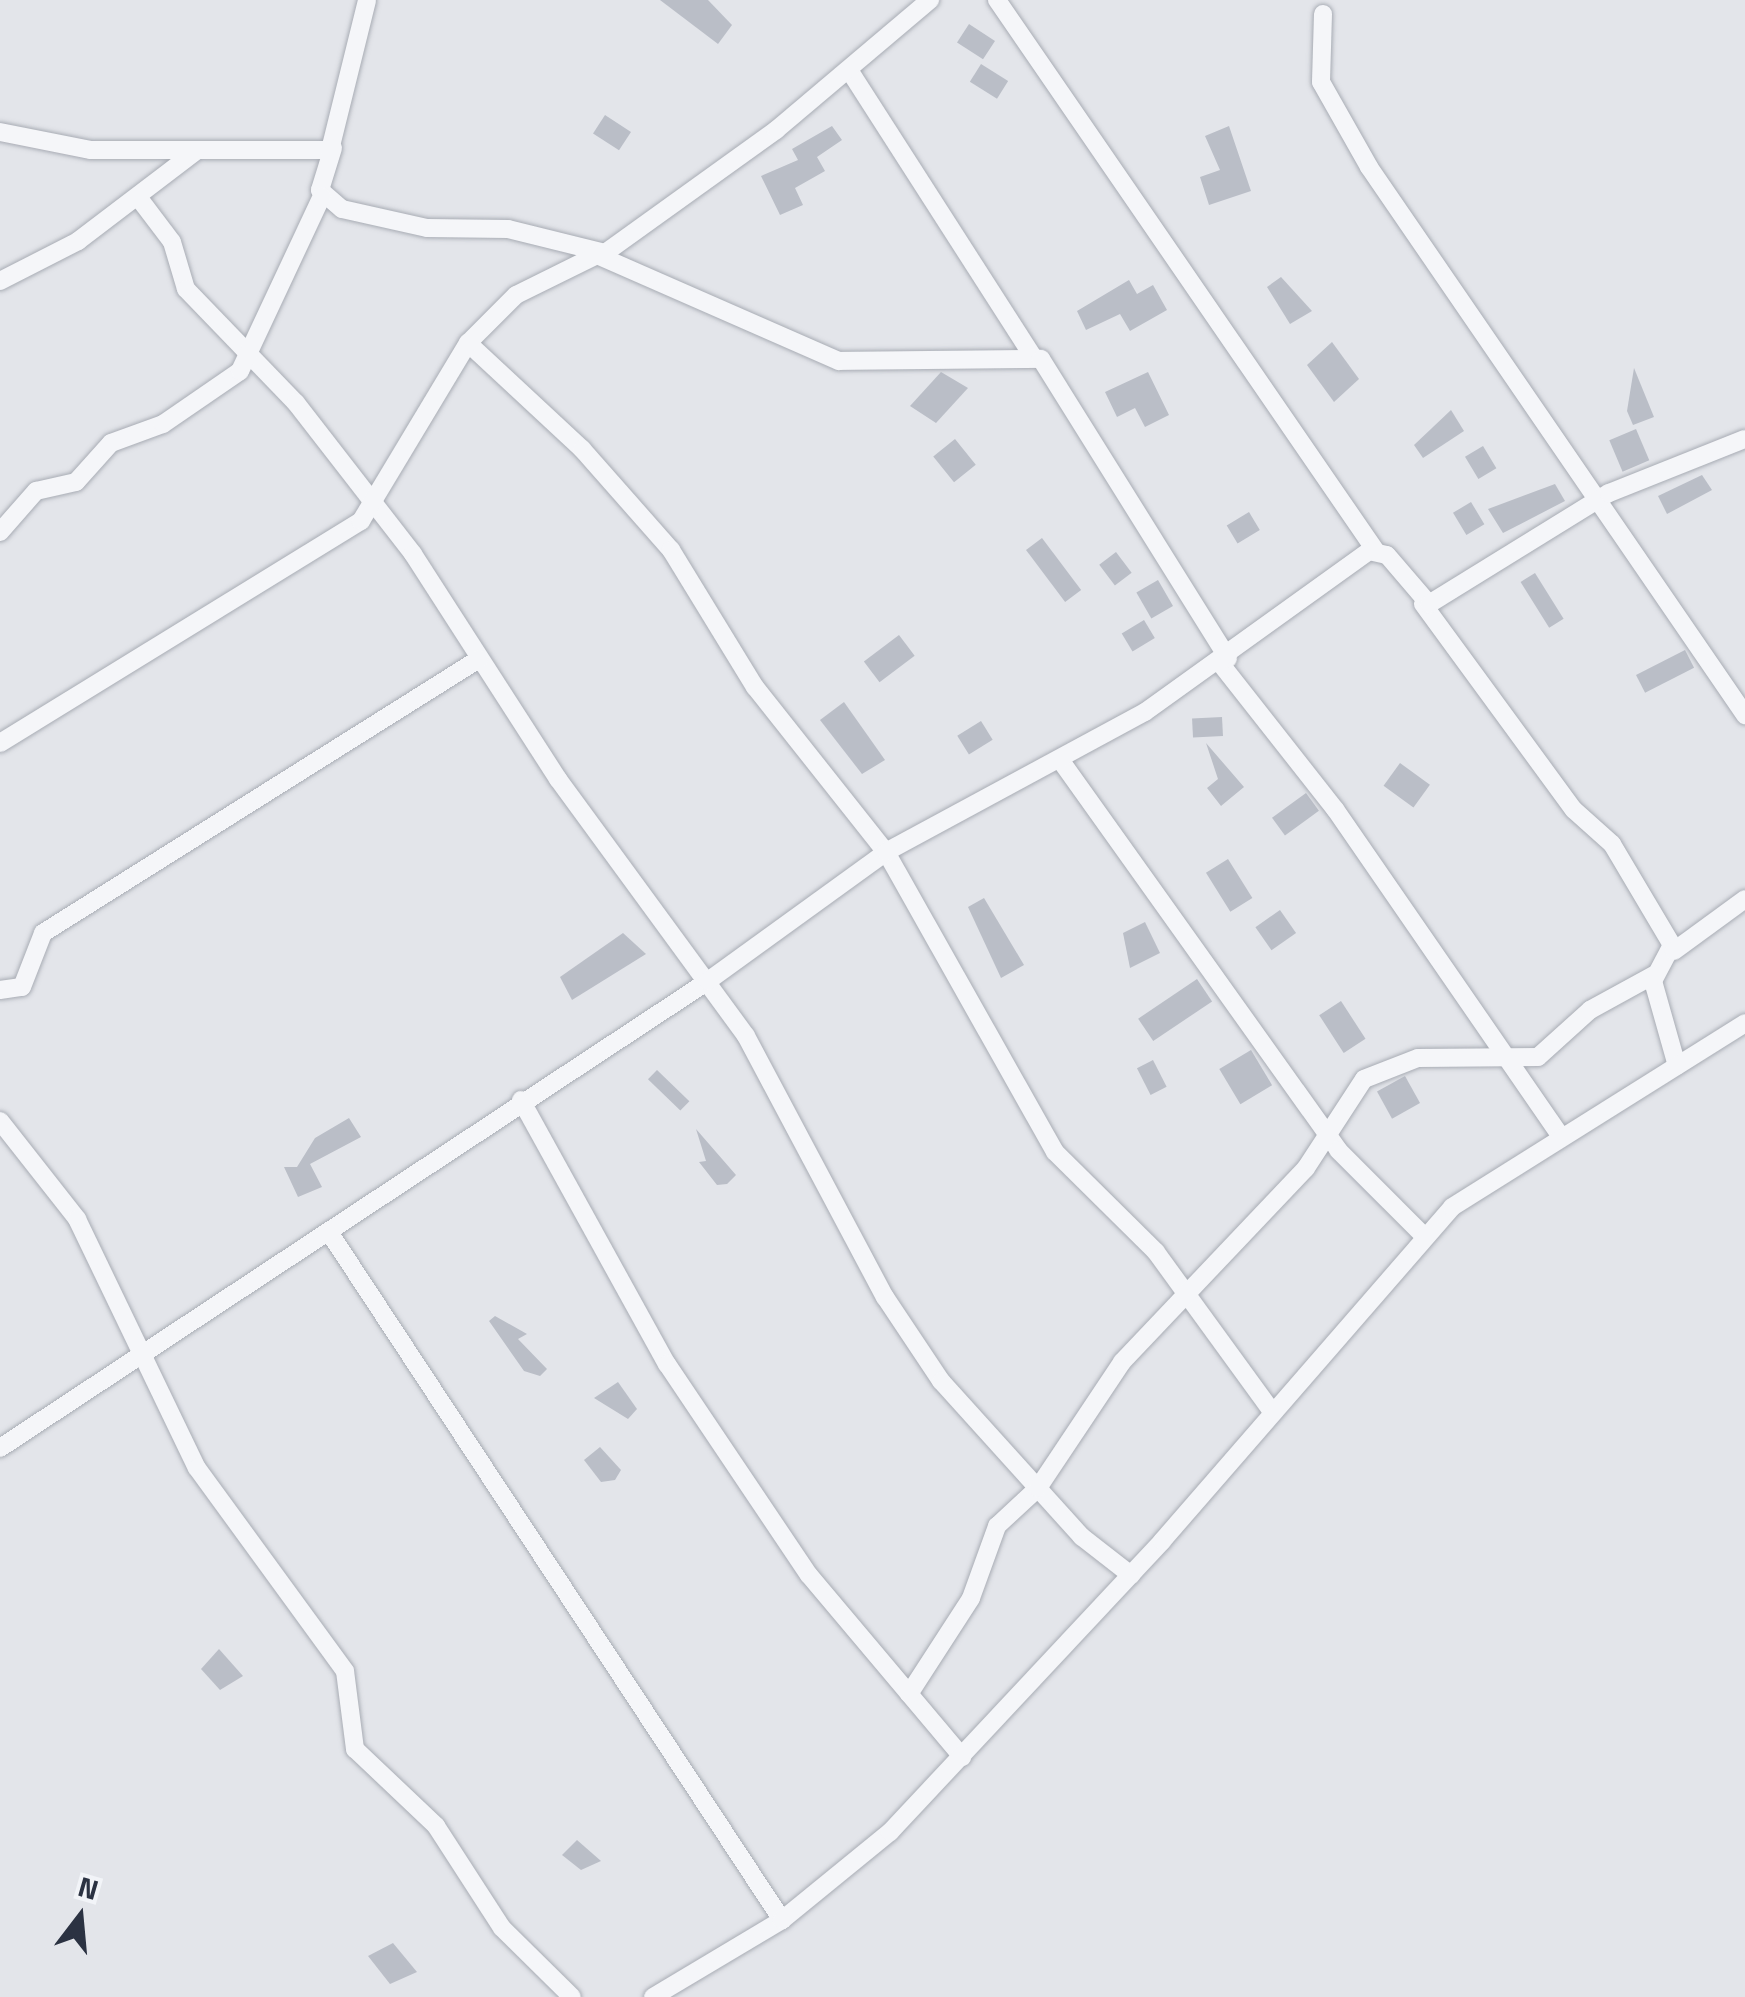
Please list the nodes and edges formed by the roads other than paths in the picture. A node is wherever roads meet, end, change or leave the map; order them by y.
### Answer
1 (367, 0) edge
2 (930, 0) edge
3 (997, 0) edge
4 (1323, 14) dead end
5 (849, 70) junction
6 (0, 132) edge
7 (334, 148) junction
8 (196, 152) junction
9 (322, 196) junction
10 (138, 197) junction
11 (596, 255) junction
12 (0, 281) edge
13 (468, 343) junction
14 (250, 351) junction
15 (1032, 355) junction
16 (1745, 439) edge
17 (1594, 502) junction
18 (372, 508) junction
19 (0, 532) edge
20 (1375, 550) junction
21 (1422, 604) junction
22 (479, 659) junction
23 (1224, 660) junction
24 (1745, 715) edge
25 (0, 743) edge
26 (1061, 761) junction
27 (886, 852) junction
28 (1745, 898) edge
29 (1674, 952) junction
30 (1654, 975) junction
31 (708, 981) junction
32 (0, 990) edge
33 (1745, 1023) edge
34 (1500, 1054) junction
35 (1677, 1066) junction
36 (520, 1100) junction
37 (0, 1121) edge
38 (1328, 1136) junction
39 (1560, 1136) junction
40 (330, 1232) junction
41 (1422, 1234) junction
42 (1190, 1299) junction
43 (142, 1351) junction
44 (1271, 1410) junction
45 (0, 1448) edge
46 (1038, 1488) junction
47 (1131, 1575) junction
48 (909, 1694) junction
49 (962, 1757) junction
50 (782, 1920) junction
51 (572, 1997) edge
52 (653, 1997) edge

1 - 7 street
2 - 5 street
3 - 20 street
4 - 17 street
5 - 11 street
5 - 15 street
6 - 8 street
7 - 8 street
7 - 9 street
8 - 10 street
9 - 11 street
9 - 14 street
10 - 12 street
10 - 14 street
11 - 13 street
11 - 15 street
13 - 18 street
13 - 27 street
14 - 18 street
14 - 19 street
15 - 23 street
16 - 17 street
17 - 21 street
17 - 24 street
18 - 22 street
18 - 25 street
20 - 21 street
20 - 23 street
21 - 29 street
22 - 31 street
22 - 32 street
23 - 26 street
23 - 34 street
26 - 27 street
26 - 38 street
27 - 31 street
27 - 42 street
28 - 29 street
29 - 30 street
30 - 34 street
30 - 35 street
31 - 36 street
31 - 46 street
33 - 35 street
34 - 38 street
34 - 39 street
35 - 39 street
36 - 40 street
36 - 48 street
37 - 43 street
38 - 41 street
38 - 42 street
39 - 41 street
40 - 43 street
40 - 50 street
41 - 44 street
42 - 44 street
42 - 46 street
43 - 45 street
43 - 51 street
44 - 47 street
46 - 47 street
46 - 48 street
47 - 49 street
48 - 49 street
49 - 50 street
50 - 52 street

